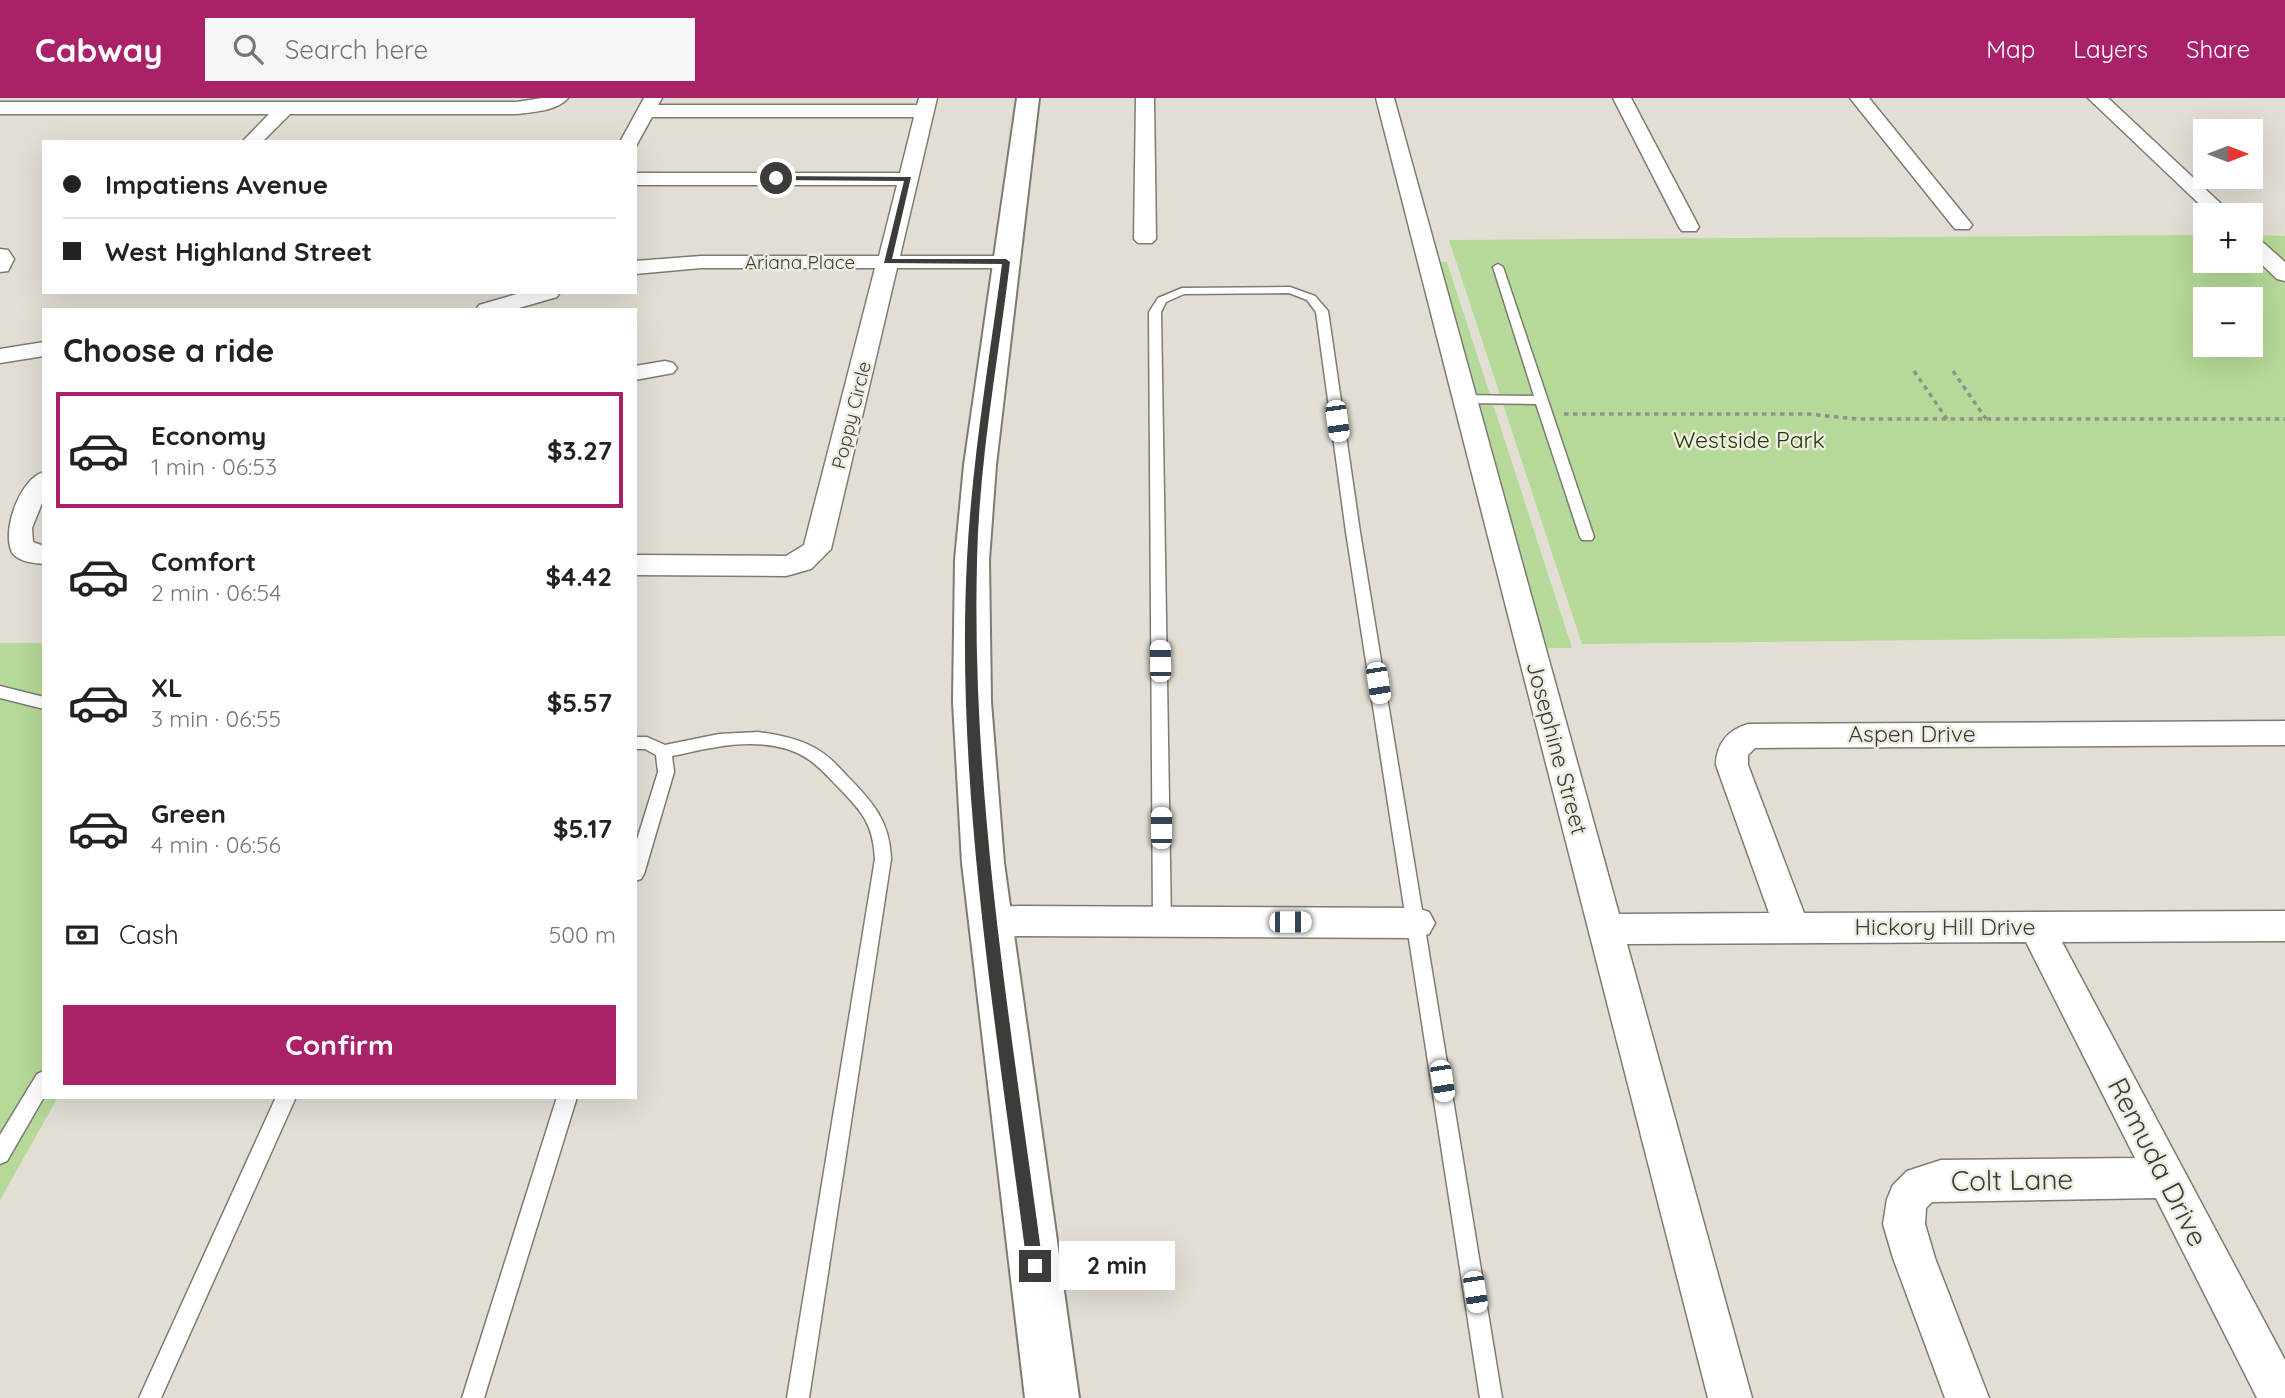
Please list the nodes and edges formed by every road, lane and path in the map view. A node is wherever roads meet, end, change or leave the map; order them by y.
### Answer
1 (1028, 98) edge
2 (1145, 98) edge
3 (1385, 98) edge
4 (1622, 98) edge
5 (1859, 98) edge
6 (2098, 98) edge
7 (553, 100) edge
8 (57, 103) edge
9 (649, 104) edge
10 (926, 104) edge
11 (0, 108) edge
12 (285, 108) junction
13 (253, 140) edge
14 (630, 140) edge
15 (908, 178) junction
16 (637, 179) edge
17 (2210, 203) edge
18 (1962, 225) dead end
19 (1689, 227) dead end
20 (1145, 239) dead end
21 (2263, 253) edge
22 (0, 255) edge
23 (887, 262) junction
24 (1006, 262) junction
25 (637, 265) edge
26 (0, 266) edge
27 (1497, 267) dead end
28 (2285, 274) edge
29 (542, 294) edge
30 (494, 308) edge
31 (42, 349) edge
32 (0, 356) edge
33 (666, 368) dead end
34 (1914, 371) dead end
35 (1953, 371) dead end
36 (637, 373) edge
37 (1464, 399) junction
38 (1541, 400) junction
39 (1546, 414) junction
40 (1947, 419) junction
41 (1986, 419) junction
42 (2285, 419) edge
43 (42, 482) edge
44 (1587, 537) dead end
45 (42, 555) edge
46 (637, 565) edge
47 (0, 692) edge
48 (42, 702) edge
49 (2285, 733) edge
50 (637, 743) edge
51 (664, 752) junction
52 (637, 867) edge
53 (991, 921) junction
54 (1162, 922) junction
55 (1417, 923) junction
56 (2285, 926) edge
57 (2036, 927) junction
58 (1792, 928) junction
59 (1605, 929) junction
60 (42, 1083) edge
61 (285, 1099) edge
62 (567, 1099) edge
63 (0, 1154) edge
64 (2166, 1178) junction
65 (150, 1398) edge
66 (474, 1398) edge
67 (798, 1398) edge
68 (1052, 1398) edge
69 (1491, 1398) edge
70 (1730, 1398) edge
71 (1967, 1398) edge
72 (2281, 1398) edge

1 - 24 street
2 - 20 street
3 - 37 street, Josephine Street
4 - 19 street
5 - 18 street
6 - 17 street
7 - 12 street
8 - 11 street
8 - 12 street
9 - 10 street
9 - 14 street
10 - 15 street, Poppy Circle
12 - 13 street
15 - 16 street
15 - 23 street, Poppy Circle
21 - 28 street
22 - 26 street
23 - 24 street, Ariana Place
23 - 25 street, Ariana Place
23 - 46 street, Poppy Circle
24 - 53 street
27 - 38 lane
29 - 30 street
31 - 32 street
33 - 36 street
34 - 40 path
35 - 41 path
37 - 38 lane
37 - 59 street, Josephine Street
38 - 39 lane
39 - 40 path
39 - 44 lane
40 - 41 path
41 - 42 path
43 - 45 street
47 - 48 lane
49 - 58 street, Aspen Drive
50 - 51 lane
51 - 52 lane
51 - 67 lane
53 - 54 street
53 - 68 street
54 - 55 street
54 - 55 lane
55 - 69 lane
56 - 57 street, Hickory Hill Drive
57 - 58 street, Hickory Hill Drive
57 - 64 street, Remuda Drive
58 - 59 street, Hickory Hill Drive
59 - 70 street, Josephine Street
60 - 63 lane
61 - 65 lane
62 - 66 lane
64 - 71 street, Colt Lane
64 - 72 street, Remuda Drive

